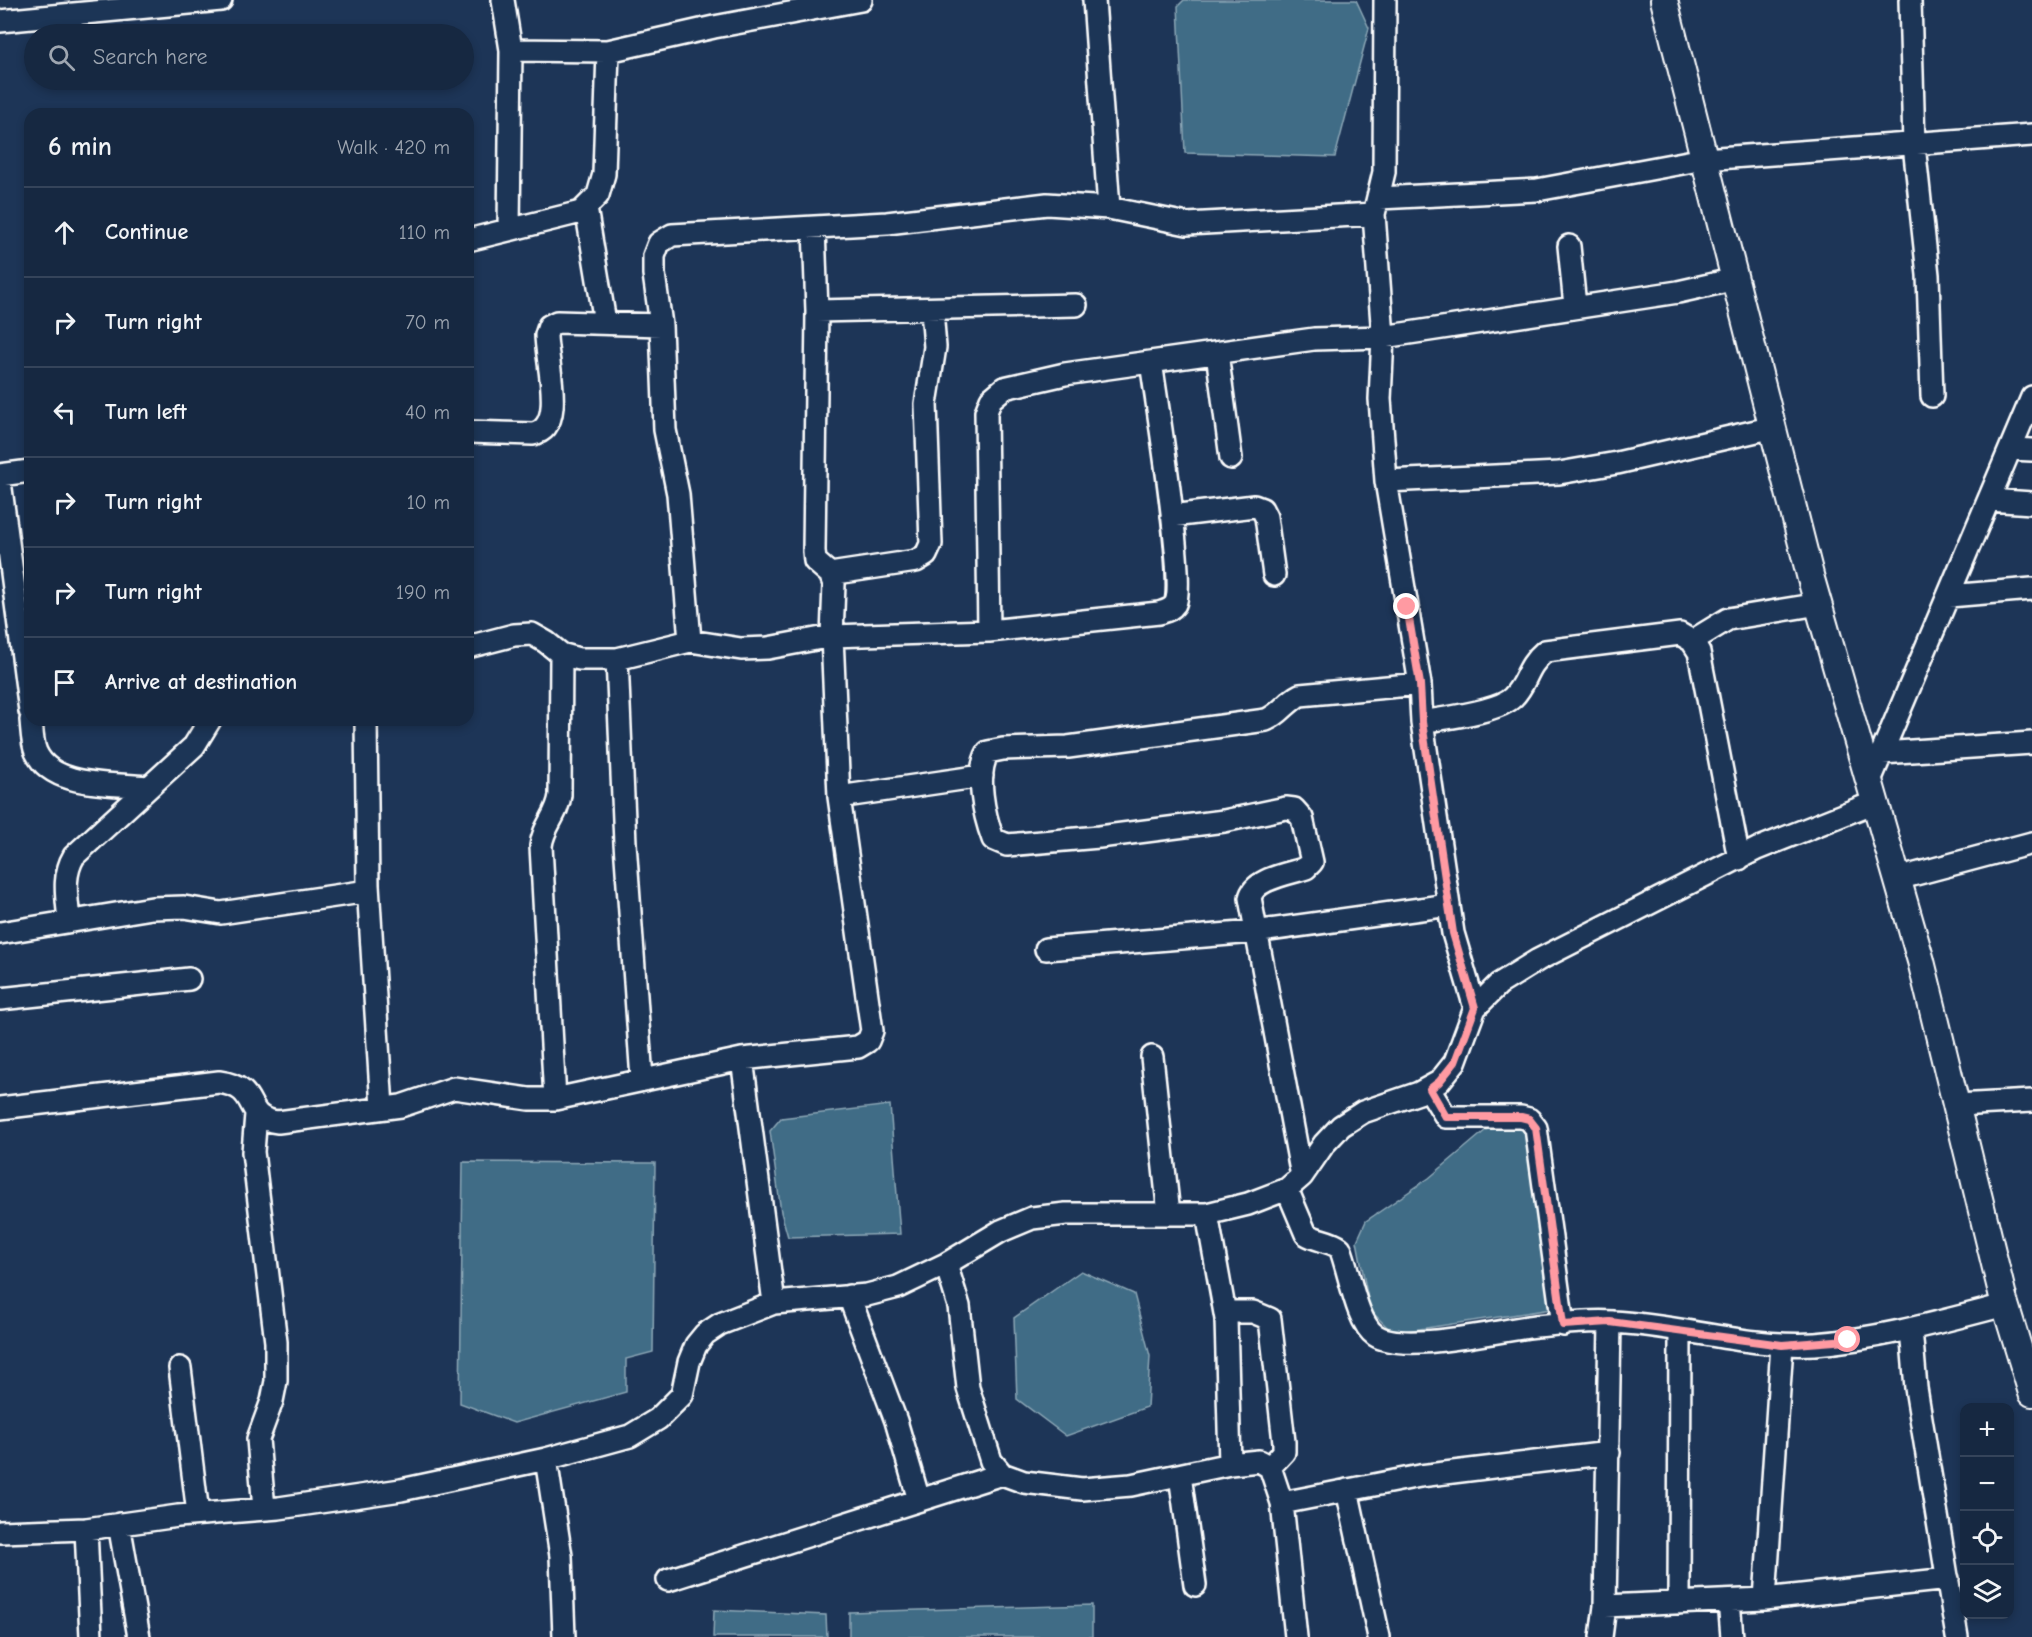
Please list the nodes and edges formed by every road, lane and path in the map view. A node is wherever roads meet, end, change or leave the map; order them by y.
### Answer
1 (221, 0) edge
2 (503, 0) edge
3 (861, 0) edge
4 (1094, 0) edge
5 (1385, 0) edge
6 (1664, 0) edge
7 (1910, 0) edge
8 (97, 6) edge
9 (0, 21) edge
10 (511, 50) junction
11 (609, 51) junction
12 (2032, 135) edge
13 (1914, 145) junction
14 (1704, 159) junction
15 (1377, 206) junction
16 (586, 208) junction
17 (1109, 208) junction
18 (814, 228) junction
19 (509, 229) junction
20 (474, 238) edge
21 (1569, 246) dead end
22 (1736, 279) junction
23 (1076, 305) dead end
24 (1575, 306) junction
25 (932, 310) junction
26 (817, 311) junction
27 (605, 322) junction
28 (661, 325) junction
29 (1383, 336) junction
30 (1217, 353) junction
31 (1151, 362) junction
32 (1932, 396) dead end
33 (2032, 397) edge
34 (1774, 427) junction
35 (474, 432) edge
36 (2011, 448) junction
37 (2032, 450) edge
38 (1231, 458) dead end
39 (24, 472) edge
40 (0, 475) edge
41 (1386, 480) junction
42 (0, 481) edge
43 (1989, 500) junction
44 (2032, 503) edge
45 (1172, 516) junction
46 (830, 574) junction
47 (1274, 575) dead end
48 (2032, 589) edge
49 (1949, 596) junction
50 (1819, 604) junction
51 (989, 631) junction
52 (832, 636) junction
53 (690, 641) junction
54 (1692, 641) junction
55 (474, 645) edge
56 (561, 654) junction
57 (617, 659) junction
58 (24, 665) edge
59 (1420, 684) junction
60 (1422, 722) junction
61 (32, 726) edge
62 (204, 726) edge
63 (366, 726) edge
64 (2032, 743) edge
65 (1882, 753) junction
66 (982, 776) junction
67 (146, 788) junction
68 (1872, 792) junction
69 (839, 797) junction
70 (2032, 843) edge
71 (1739, 859) junction
72 (1897, 879) junction
73 (368, 891) junction
74 (1449, 905) junction
75 (69, 920) junction
76 (1254, 932) junction
77 (0, 933) edge
78 (1046, 949) dead end
79 (189, 979) dead end
80 (0, 999) edge
81 (1475, 1008) junction
82 (1152, 1057) dead end
83 (742, 1059) junction
84 (642, 1079) junction
85 (1430, 1089) junction
86 (555, 1099) junction
87 (2032, 1101) edge
88 (1956, 1105) junction
89 (0, 1108) edge
90 (382, 1108) junction
91 (256, 1114) junction
92 (1295, 1182) junction
93 (1169, 1214) junction
94 (1208, 1214) junction
95 (946, 1264) junction
96 (849, 1296) junction
97 (774, 1303) junction
98 (2005, 1305) junction
99 (1224, 1312) junction
100 (1610, 1322) junction
101 (1563, 1325) junction
102 (1911, 1329) junction
103 (1680, 1332) junction
104 (1782, 1345) junction
105 (180, 1368) dead end
106 (2032, 1393) edge
107 (1609, 1453) junction
108 (546, 1459) junction
109 (1230, 1464) junction
110 (1270, 1467) junction
111 (1002, 1474) junction
112 (1180, 1475) junction
113 (1347, 1491) junction
114 (919, 1500) junction
115 (1282, 1503) junction
116 (264, 1509) junction
117 (198, 1514) junction
118 (119, 1524) junction
119 (86, 1529) junction
120 (0, 1532) edge
121 (1948, 1579) junction
122 (668, 1580) dead end
123 (1195, 1585) dead end
124 (1765, 1599) junction
125 (1729, 1601) junction
126 (1679, 1603) junction
127 (1605, 1606) junction
128 (91, 1637) edge
129 (139, 1637) edge
130 (564, 1637) edge
131 (1296, 1637) edge
132 (1379, 1637) edge
133 (1600, 1637) edge
134 (1732, 1637) edge
135 (1957, 1637) edge

1 - 8 street
2 - 10 street
3 - 11 street
4 - 17 street
5 - 15 street
6 - 14 main road
7 - 13 street
8 - 9 street
10 - 11 street
10 - 19 street
11 - 16 street
12 - 13 street
13 - 14 street
13 - 32 street
14 - 15 street
14 - 22 main road
15 - 17 street
15 - 29 street
16 - 19 street
16 - 27 street
17 - 18 street
18 - 26 street
18 - 28 street
19 - 20 street
21 - 24 street
22 - 24 street
22 - 34 main road
23 - 25 street
24 - 29 street
25 - 26 street
25 - 46 street
26 - 46 street
27 - 28 street
27 - 35 street
28 - 53 street
29 - 30 street
29 - 41 street
30 - 31 street
30 - 38 street
31 - 45 street
31 - 51 street
33 - 36 street
34 - 41 street
34 - 50 main road
36 - 37 street
36 - 43 street
39 - 40 street
41 - 59 street
42 - 58 street
43 - 44 street
43 - 49 street
45 - 47 street
45 - 51 street
46 - 52 street
48 - 49 street
49 - 65 street
50 - 54 street
50 - 68 main road
51 - 52 street
52 - 53 street
52 - 69 street
53 - 57 street
54 - 60 street
54 - 71 street
55 - 56 street
56 - 57 street
56 - 86 street
57 - 84 street
59 - 60 street
59 - 66 street
60 - 74 street
61 - 67 street
62 - 67 street
63 - 73 street
64 - 65 street
65 - 68 street
66 - 69 street
66 - 76 street
67 - 75 street
68 - 71 street
68 - 72 main road
69 - 83 street
70 - 72 street
71 - 81 street
72 - 88 main road
73 - 75 street
73 - 90 street
74 - 76 street
74 - 81 street
75 - 77 street
76 - 78 street
76 - 92 street
79 - 80 street
81 - 85 street
82 - 93 street
83 - 84 street
83 - 97 street
84 - 86 street
85 - 92 street
85 - 101 street
86 - 90 street
87 - 88 street
88 - 98 main road
89 - 91 street
90 - 91 street
91 - 116 street
92 - 94 street
92 - 101 street
93 - 94 street
93 - 95 street
94 - 99 street
95 - 96 street
95 - 111 street
96 - 97 street
96 - 114 street
97 - 108 street
98 - 102 street
98 - 106 main road
99 - 109 street
99 - 110 street
100 - 101 street
100 - 103 street
100 - 107 street
102 - 104 street
102 - 121 street
103 - 104 street
103 - 126 street
104 - 124 street
105 - 117 street
107 - 113 street
107 - 127 street
108 - 116 street
108 - 130 street
109 - 110 street
109 - 112 street
110 - 115 street
111 - 112 street
111 - 114 street
112 - 123 street
113 - 115 street
113 - 132 street
114 - 122 street
115 - 131 street
116 - 117 street
117 - 118 street
118 - 119 street
118 - 129 street
119 - 120 street
119 - 128 street
121 - 124 street
121 - 135 street
124 - 125 street
125 - 126 street
125 - 134 street
126 - 127 street
127 - 133 street

